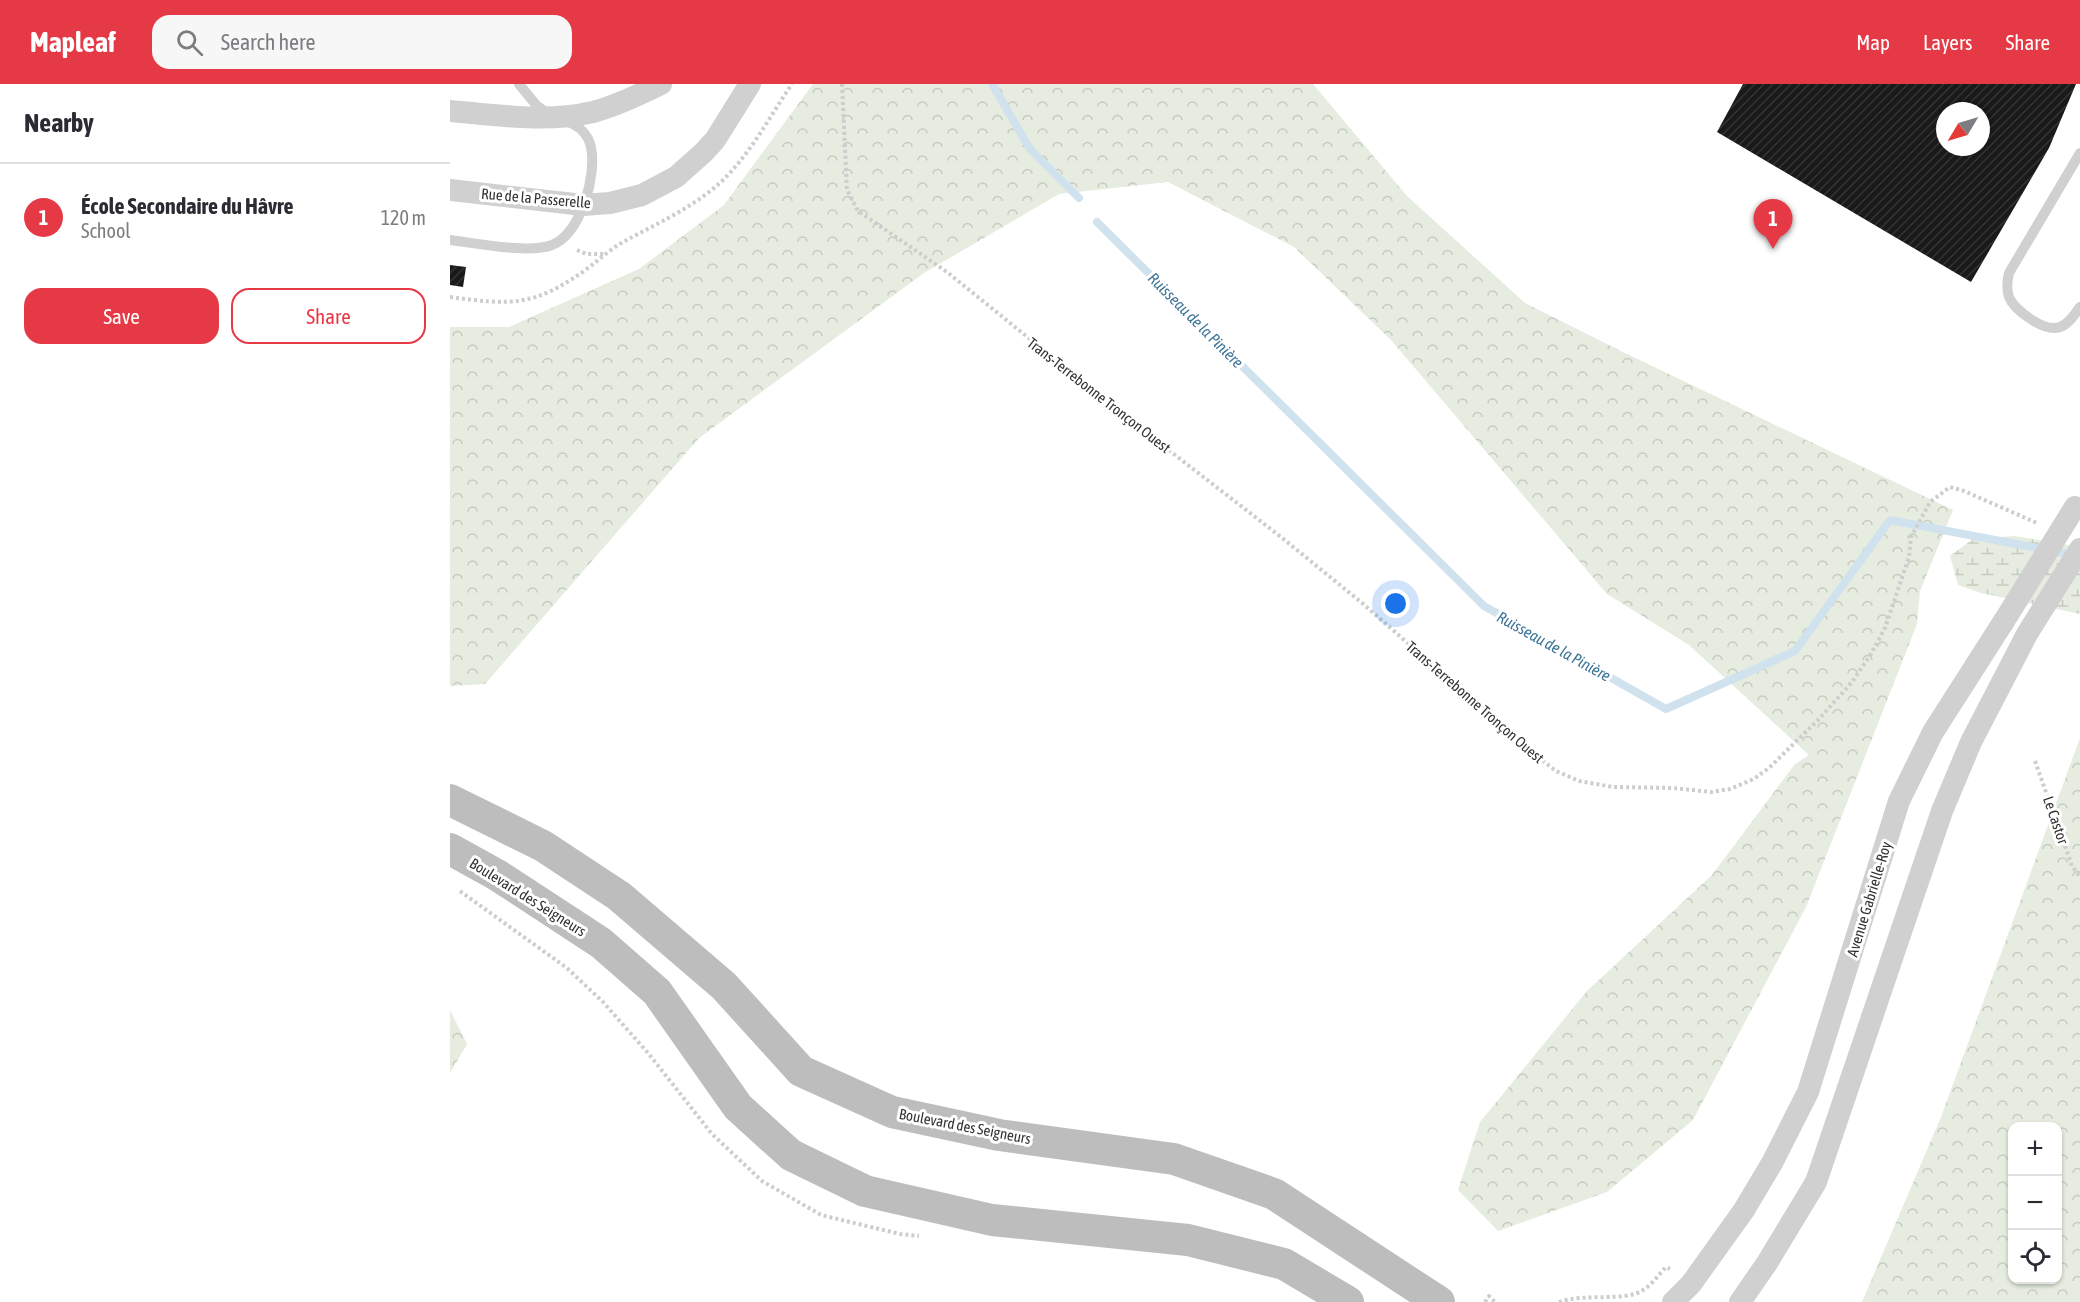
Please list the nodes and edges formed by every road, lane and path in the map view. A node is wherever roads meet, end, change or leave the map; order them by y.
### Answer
1 (519, 84) edge
2 (661, 84) edge
3 (750, 84) edge
4 (842, 84) edge
5 (450, 111) edge
6 (555, 117) junction
7 (2080, 153) edge
8 (450, 190) edge
9 (583, 205) junction
10 (450, 240) edge
11 (575, 249) dead end
12 (606, 254) dead end
13 (2080, 306) edge
14 (2078, 503) edge
15 (2047, 527) dead end
16 (2080, 549) edge
17 (2035, 761) dead end
18 (450, 800) edge
19 (450, 849) edge
20 (2080, 877) edge
21 (1666, 1267) dead end
22 (1348, 1302) edge
23 (1439, 1302) edge
24 (1485, 1302) edge
25 (1495, 1302) edge
26 (1559, 1302) edge
27 (1673, 1302) edge
28 (1740, 1302) edge

1 - 6 lane
2 - 6 street
3 - 9 street, Rue de la Passerelle
4 - 15 path, Trans-Terrebonne Tronçon Ouest
5 - 6 street
6 - 9 lane
7 - 13 lane
8 - 9 street, Rue de la Passerelle
9 - 10 lane
11 - 12 path
14 - 27 street, Avenue Gabrielle-Roy, bridge
16 - 28 street
17 - 20 path, Le Castor
18 - 23 street, Boulevard des Seigneurs
19 - 22 street, Boulevard des Seigneurs
21 - 26 path
24 - 25 path

